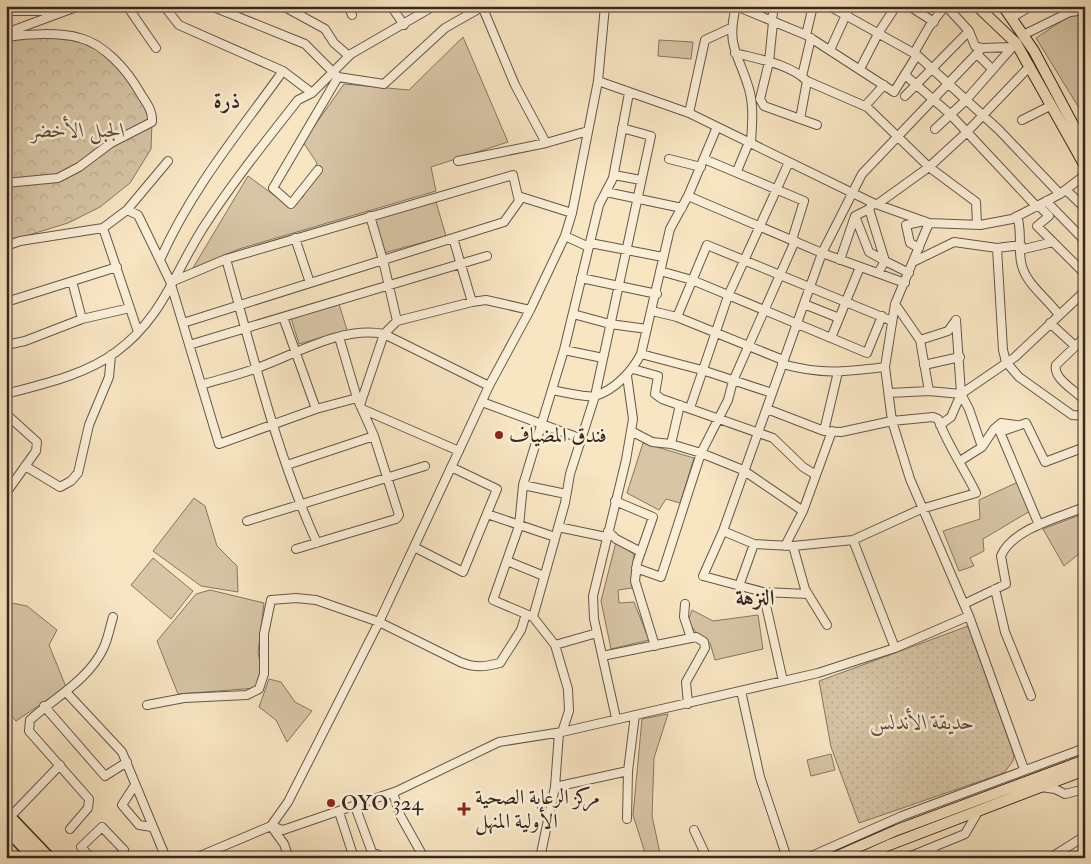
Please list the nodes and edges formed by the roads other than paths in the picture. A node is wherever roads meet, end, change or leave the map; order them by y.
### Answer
1 (78, 6) edge
2 (127, 6) edge
3 (164, 6) edge
4 (211, 6) edge
5 (283, 6) edge
6 (348, 6) edge
7 (391, 6) edge
8 (605, 6) edge
9 (736, 6) edge
10 (774, 6) edge
11 (813, 6) edge
12 (829, 6) edge
13 (850, 6) edge
14 (896, 6) edge
15 (909, 6) edge
16 (946, 6) edge
17 (977, 6) edge
18 (1003, 6) edge
19 (1031, 6) edge
20 (482, 7) edge
21 (428, 8) edge
22 (1085, 10) edge
23 (6, 11) edge
24 (70, 11) junction
25 (352, 15) dead end
26 (846, 16) junction
27 (1011, 18) junction
28 (773, 21) junction
29 (934, 22) junction
30 (404, 24) junction
31 (731, 28) junction
32 (969, 31) junction
33 (6, 32) edge
34 (879, 32) junction
35 (1023, 34) junction
36 (6, 37) edge
37 (809, 37) junction
38 (1015, 45) junction
39 (156, 48) dead end
40 (830, 50) junction
41 (980, 51) junction
42 (735, 53) junction
43 (916, 54) junction
44 (349, 56) junction
45 (769, 62) junction
46 (1030, 66) junction
47 (932, 68) junction
48 (860, 69) junction
49 (992, 69) junction
50 (283, 71) junction
51 (336, 75) junction
52 (904, 75) junction
53 (804, 79) junction
54 (598, 80) junction
55 (949, 84) junction
56 (884, 85) junction
57 (916, 85) junction
58 (629, 92) junction
59 (312, 93) junction
60 (905, 96) dead end
61 (966, 100) junction
62 (933, 101) junction
63 (865, 106) junction
64 (1050, 106) junction
65 (689, 113) junction
66 (950, 114) junction
67 (983, 116) junction
68 (800, 119) junction
69 (1022, 120) dead end
70 (817, 125) dead end
71 (717, 127) junction
72 (622, 128) junction
73 (934, 130) dead end
74 (588, 131) junction
75 (966, 133) junction
76 (898, 136) junction
77 (546, 143) junction
78 (750, 143) junction
79 (1085, 147) edge
80 (669, 158) dead end
81 (704, 159) junction
82 (168, 161) dead end
83 (458, 161) dead end
84 (789, 162) junction
85 (1085, 166) edge
86 (701, 167) junction
87 (929, 167) junction
88 (318, 170) dead end
89 (737, 172) junction
90 (614, 175) junction
91 (1085, 175) edge
92 (641, 180) junction
93 (6, 183) edge
94 (777, 189) junction
95 (606, 192) junction
96 (852, 192) junction
97 (1063, 192) junction
98 (518, 196) junction
99 (688, 196) junction
100 (636, 198) junction
101 (874, 205) junction
102 (1041, 205) junction
103 (682, 208) junction
104 (1085, 208) edge
105 (127, 210) junction
106 (572, 213) junction
107 (370, 216) junction
108 (855, 216) junction
109 (1017, 216) junction
110 (839, 221) junction
111 (927, 222) junction
112 (977, 225) junction
113 (760, 226) junction
114 (851, 226) junction
115 (103, 228) junction
116 (564, 236) junction
117 (296, 238) junction
118 (453, 238) junction
119 (793, 240) junction
120 (1085, 241) edge
121 (1052, 242) junction
122 (590, 245) junction
123 (6, 246) edge
124 (919, 248) junction
125 (998, 248) junction
126 (1021, 248) junction
127 (625, 250) junction
128 (822, 253) junction
129 (487, 256) dead end
130 (663, 257) junction
131 (226, 259) junction
132 (160, 260) junction
133 (383, 260) junction
134 (745, 260) junction
135 (840, 260) junction
136 (885, 261) junction
137 (914, 262) junction
138 (460, 263) junction
139 (117, 267) junction
140 (860, 267) junction
141 (660, 271) junction
142 (878, 273) junction
143 (909, 273) junction
144 (781, 274) junction
145 (1085, 274) edge
146 (582, 278) junction
147 (692, 280) junction
148 (72, 281) junction
149 (174, 283) junction
150 (310, 283) junction
151 (905, 283) junction
152 (389, 285) junction
153 (618, 286) junction
154 (811, 288) junction
155 (1085, 290) edge
156 (657, 294) junction
157 (728, 296) junction
158 (6, 302) edge
159 (472, 302) junction
160 (846, 302) junction
161 (804, 304) junction
162 (895, 304) junction
163 (239, 305) junction
164 (130, 308) junction
165 (530, 310) junction
166 (652, 311) junction
167 (765, 311) junction
168 (573, 314) junction
169 (1059, 315) junction
170 (882, 316) junction
171 (283, 317) junction
172 (676, 317) junction
173 (839, 318) junction
174 (82, 319) junction
175 (397, 320) junction
176 (892, 321) junction
177 (182, 323) junction
178 (610, 324) junction
179 (797, 324) junction
180 (1050, 324) junction
181 (246, 328) junction
182 (647, 328) junction
183 (138, 332) junction
184 (716, 332) junction
185 (384, 334) junction
186 (339, 337) junction
187 (1085, 337) edge
188 (832, 338) junction
189 (920, 340) junction
190 (6, 345) edge
191 (189, 346) junction
192 (750, 346) junction
193 (1075, 346) junction
194 (564, 350) junction
195 (296, 353) junction
196 (641, 354) junction
197 (111, 356) junction
198 (960, 357) junction
199 (603, 358) junction
200 (782, 362) junction
201 (1006, 362) junction
202 (924, 364) junction
203 (885, 367) junction
204 (257, 368) junction
205 (633, 369) junction
206 (702, 370) junction
207 (838, 372) junction
208 (627, 376) junction
209 (733, 381) junction
210 (201, 385) junction
211 (489, 386) junction
212 (552, 390) junction
213 (929, 391) junction
214 (772, 393) junction
215 (889, 393) junction
216 (6, 394) edge
217 (961, 394) junction
218 (594, 396) junction
219 (1080, 396) dead end
220 (482, 402) junction
221 (360, 404) junction
222 (680, 405) junction
223 (690, 408) junction
224 (316, 409) junction
225 (767, 409) junction
226 (6, 414) edge
227 (1085, 416) edge
228 (718, 419) junction
229 (892, 421) junction
230 (274, 424) junction
231 (540, 425) junction
232 (940, 425) junction
233 (1018, 425) junction
234 (631, 431) junction
235 (828, 431) junction
236 (758, 432) junction
237 (374, 436) junction
238 (582, 439) junction
239 (671, 444) junction
240 (982, 447) junction
241 (1085, 447) edge
242 (459, 451) junction
243 (701, 453) junction
244 (960, 461) junction
245 (287, 465) junction
246 (25, 466) junction
247 (425, 466) dead end
248 (452, 467) junction
249 (743, 470) junction
250 (816, 475) junction
251 (387, 478) junction
252 (523, 485) junction
253 (6, 493) edge
254 (566, 494) junction
255 (615, 501) junction
256 (300, 505) junction
257 (1085, 507) edge
258 (921, 509) junction
259 (803, 511) junction
260 (487, 514) junction
261 (247, 521) dead end
262 (1039, 525) junction
263 (519, 526) junction
264 (558, 527) junction
265 (723, 532) junction
266 (607, 534) junction
267 (555, 537) junction
268 (853, 540) junction
269 (316, 543) junction
270 (754, 544) junction
271 (789, 546) junction
272 (414, 547) junction
273 (296, 549) dead end
274 (641, 552) junction
275 (507, 561) junction
276 (636, 568) junction
277 (544, 576) junction
278 (739, 586) junction
279 (995, 589) junction
280 (763, 592) junction
281 (808, 594) junction
282 (685, 604) dead end
283 (964, 604) junction
284 (530, 616) junction
285 (969, 616) junction
286 (113, 618) dead end
287 (379, 622) junction
288 (827, 625) dead end
289 (597, 633) junction
290 (691, 638) junction
291 (555, 645) junction
292 (654, 646) junction
293 (894, 648) junction
294 (602, 656) junction
295 (783, 681) junction
296 (741, 691) junction
297 (66, 692) junction
298 (1031, 696) dead end
299 (688, 704) junction
300 (147, 705) dead end
301 (44, 706) junction
302 (635, 715) junction
303 (616, 718) junction
304 (560, 733) junction
305 (1085, 748) edge
306 (1062, 757) junction
307 (1085, 760) edge
308 (127, 762) junction
309 (60, 766) junction
310 (1024, 769) junction
311 (1085, 770) edge
312 (628, 771) junction
313 (1029, 780) junction
314 (135, 784) junction
315 (555, 787) junction
316 (1039, 787) junction
317 (1085, 789) edge
318 (393, 793) junction
319 (355, 806) junction
320 (979, 810) junction
321 (339, 812) junction
322 (8, 819) edge
323 (627, 819) dead end
324 (271, 826) junction
325 (152, 827) junction
326 (70, 829) dead end
327 (694, 830) dead end
328 (1085, 836) edge
329 (830, 847) junction
330 (372, 857) edge
331 (34, 858) edge
332 (49, 858) edge
333 (91, 858) edge
334 (119, 858) edge
335 (166, 858) edge
336 (195, 858) edge
337 (289, 858) edge
338 (354, 858) edge
339 (424, 858) edge
340 (540, 858) edge
341 (707, 858) edge
342 (787, 858) edge
343 (807, 858) edge
344 (818, 858) edge
345 (833, 858) edge
346 (860, 858) edge
347 (906, 858) edge
348 (925, 858) edge
349 (939, 858) edge
350 (1050, 858) edge

1 - 24 street
2 - 39 street
3 - 50 street
4 - 51 street
5 - 44 street
6 - 25 street
7 - 30 street
8 - 54 street
9 - 28 street
9 - 31 street
10 - 28 street
11 - 37 street
12 - 26 street
13 - 26 street
14 - 34 street
15 - 29 street
16 - 29 street
16 - 32 street
17 - 38 main road
18 - 27 main road
19 - 27 street
20 - 51 street
20 - 77 street
21 - 30 street
22 - 35 street
23 - 24 street
24 - 33 street
26 - 34 street
26 - 40 street
27 - 35 main road
28 - 37 street
28 - 45 street
29 - 43 street
30 - 44 street
31 - 42 street
31 - 65 street
32 - 41 street
32 - 47 street
34 - 43 street
34 - 48 street
35 - 79 main road
36 - 93 street
37 - 40 street
37 - 53 street
38 - 41 street
38 - 46 main road
38 - 49 street
40 - 48 street
41 - 49 street
41 - 55 street
42 - 45 street
42 - 78 street
43 - 47 street
43 - 52 street
44 - 51 street
45 - 53 street
45 - 68 street
46 - 64 main road
46 - 67 street
47 - 55 street
47 - 57 street
48 - 56 street
49 - 61 street
50 - 59 street
50 - 132 street
51 - 59 street
51 - 88 street
52 - 56 street
52 - 57 street
53 - 63 street
53 - 68 street
54 - 58 street
54 - 74 street
55 - 61 street
55 - 62 street
56 - 63 street
57 - 60 street
57 - 62 street
58 - 65 street
58 - 72 street
59 - 149 street
61 - 66 street
61 - 67 street
62 - 66 street
62 - 76 street
63 - 76 street
64 - 69 street
64 - 85 main road
65 - 71 street
66 - 73 street
66 - 75 street
67 - 75 street
67 - 97 street
68 - 70 street
71 - 78 street
71 - 81 street
72 - 90 street
72 - 92 street
74 - 77 street
74 - 106 street
75 - 87 street
75 - 102 street
76 - 87 street
76 - 96 street
77 - 83 street
78 - 84 street
78 - 89 street
80 - 86 street
81 - 86 street
81 - 89 street
82 - 105 street
84 - 94 street
84 - 96 street
86 - 99 street
87 - 101 street
87 - 112 street
89 - 94 street
90 - 92 street
90 - 95 street
91 - 97 street
92 - 100 street
94 - 113 street
94 - 119 street
95 - 100 street
95 - 122 street
96 - 101 street
96 - 110 street
97 - 102 street
97 - 104 street
98 - 106 street
98 - 107 street
98 - 118 street
99 - 103 street
99 - 113 street
100 - 103 street
100 - 127 street
101 - 108 street
101 - 111 street
101 - 136 street
102 - 109 street
102 - 120 street
102 - 121 street
103 - 130 street
105 - 115 street
105 - 132 street
106 - 116 street
107 - 117 street
107 - 133 street
108 - 114 street
108 - 136 street
109 - 112 street
109 - 126 street
110 - 114 street
110 - 128 street
111 - 112 street
111 - 124 street
111 - 124 street
113 - 119 street
113 - 134 street
114 - 135 street
115 - 123 street
115 - 139 street
116 - 122 street
116 - 165 street
117 - 131 street
117 - 150 street
118 - 133 street
118 - 138 street
119 - 128 street
119 - 144 street
121 - 126 street
121 - 145 street
122 - 127 street
122 - 146 street
124 - 137 street
125 - 126 street
125 - 137 street
125 - 201 street
126 - 169 street
127 - 130 street
127 - 153 street
128 - 135 street
128 - 154 street
129 - 138 street
130 - 141 street
131 - 149 street
131 - 163 street
132 - 149 street
133 - 150 street
133 - 152 street
134 - 144 street
134 - 147 street
134 - 157 street
135 - 140 street
136 - 142 street
136 - 143 street
137 - 143 street
138 - 152 street
138 - 159 street
139 - 148 street
139 - 164 street
140 - 142 street
140 - 160 street
141 - 147 street
141 - 156 street
142 - 151 street
143 - 151 street
144 - 154 street
144 - 167 street
146 - 153 street
146 - 168 street
147 - 157 street
147 - 172 street
148 - 158 street
148 - 174 street
149 - 177 street
149 - 183 street
150 - 163 street
151 - 162 street
152 - 171 street
152 - 175 street
153 - 156 street
153 - 178 street
154 - 160 street
154 - 161 street
155 - 169 street
156 - 166 street
157 - 167 street
157 - 184 street
159 - 165 street
159 - 175 street
160 - 170 street
160 - 173 street
161 - 173 street
161 - 179 street
162 - 176 street
162 - 189 street
163 - 177 street
163 - 181 street
164 - 174 street
164 - 183 street
165 - 211 street
166 - 172 street
166 - 182 street
167 - 179 street
167 - 192 street
168 - 178 street
168 - 194 street
169 - 180 street
170 - 176 street
170 - 188 street
171 - 181 street
171 - 195 street
172 - 184 street
173 - 188 street
174 - 190 street
175 - 185 street
176 - 203 street
177 - 191 street
178 - 182 street
178 - 199 street
179 - 188 street
179 - 200 street
180 - 193 street
180 - 201 street
181 - 191 street
181 - 204 street
182 - 196 street
183 - 197 street
184 - 192 street
184 - 206 street
185 - 186 street
185 - 211 street
185 - 221 street
186 - 195 street
186 - 221 street
187 - 193 street
189 - 198 street
189 - 202 street
191 - 210 street
192 - 200 street
192 - 209 street
193 - 219 street
194 - 199 street
194 - 212 street
195 - 204 street
195 - 224 street
196 - 205 street
196 - 206 street
197 - 216 street
197 - 246 street
198 - 202 street
198 - 217 street
199 - 218 street
200 - 207 street
200 - 214 street
201 - 217 street
201 - 227 street
202 - 213 street
203 - 207 street
203 - 215 street
204 - 210 street
204 - 230 street
205 - 208 street
205 - 222 street
206 - 209 street
206 - 223 street
207 - 235 street
208 - 218 street
208 - 234 street
209 - 214 street
209 - 228 street
210 - 230 street
211 - 220 street
212 - 218 street
212 - 231 street
213 - 215 street
213 - 217 street
214 - 225 street
215 - 229 street
217 - 232 street
217 - 240 street
218 - 238 street
220 - 231 street
220 - 242 street
221 - 224 street
221 - 237 street
221 - 242 street
222 - 223 street
222 - 239 street
223 - 228 street
224 - 230 street
225 - 235 street
225 - 236 street
226 - 246 street
228 - 236 street
228 - 243 street
229 - 232 street
229 - 235 street
229 - 258 street
230 - 245 street
231 - 238 street
231 - 252 street
232 - 244 street
233 - 240 street
233 - 241 street
233 - 262 street
234 - 239 street
234 - 255 street
235 - 250 street
236 - 249 street
236 - 250 street
237 - 245 street
237 - 251 street
238 - 254 street
239 - 243 street
240 - 244 street
242 - 248 street
243 - 249 street
243 - 276 street
244 - 258 street
245 - 256 street
246 - 253 street
247 - 251 street
248 - 260 street
248 - 272 street
249 - 259 street
249 - 265 street
250 - 259 street
251 - 256 street
251 - 269 street
252 - 254 street
252 - 263 street
254 - 264 street
255 - 266 street
255 - 274 street
256 - 261 street
256 - 269 street
257 - 262 street
258 - 268 street
258 - 283 street
259 - 271 street
260 - 263 street
260 - 272 street
262 - 279 street
263 - 267 street
263 - 275 street
264 - 266 street
264 - 267 street
265 - 270 street
265 - 278 street
266 - 274 street
266 - 289 street
267 - 277 street
268 - 271 street
268 - 293 street
269 - 273 street
270 - 271 street
270 - 278 street
271 - 281 street
272 - 287 street
274 - 276 street
275 - 277 street
275 - 284 street
276 - 292 street
277 - 284 street
278 - 280 street
279 - 283 street
279 - 298 street
280 - 281 street
280 - 295 street
281 - 288 street
282 - 290 street
283 - 285 street
284 - 287 street
284 - 291 street
285 - 293 street
285 - 310 street
286 - 297 street
287 - 300 street
287 - 324 street
289 - 291 street
289 - 294 street
290 - 292 street
290 - 299 street
291 - 304 street
292 - 294 street
293 - 295 street
294 - 303 street
295 - 296 street
296 - 299 street
296 - 342 street
297 - 301 street
297 - 308 street
299 - 302 street
301 - 308 street
301 - 309 street
302 - 303 street
302 - 312 street
303 - 304 street
304 - 315 street
304 - 318 street
305 - 306 street
306 - 310 street
306 - 313 street
307 - 313 main road
308 - 314 street
309 - 322 street
309 - 326 street
310 - 329 street
311 - 316 main road
312 - 315 street
312 - 323 street
313 - 345 main road
314 - 325 street
314 - 325 street
315 - 340 street
316 - 317 street
316 - 320 main road
318 - 319 street
318 - 339 street
319 - 321 street
319 - 330 street
320 - 346 main road
320 - 347 street
321 - 324 street
321 - 338 street
322 - 331 highway
322 - 332 highway
324 - 336 street
324 - 337 street
325 - 335 street
327 - 341 street
328 - 350 street
329 - 343 street
329 - 344 street
333 - 334 street
348 - 349 street

